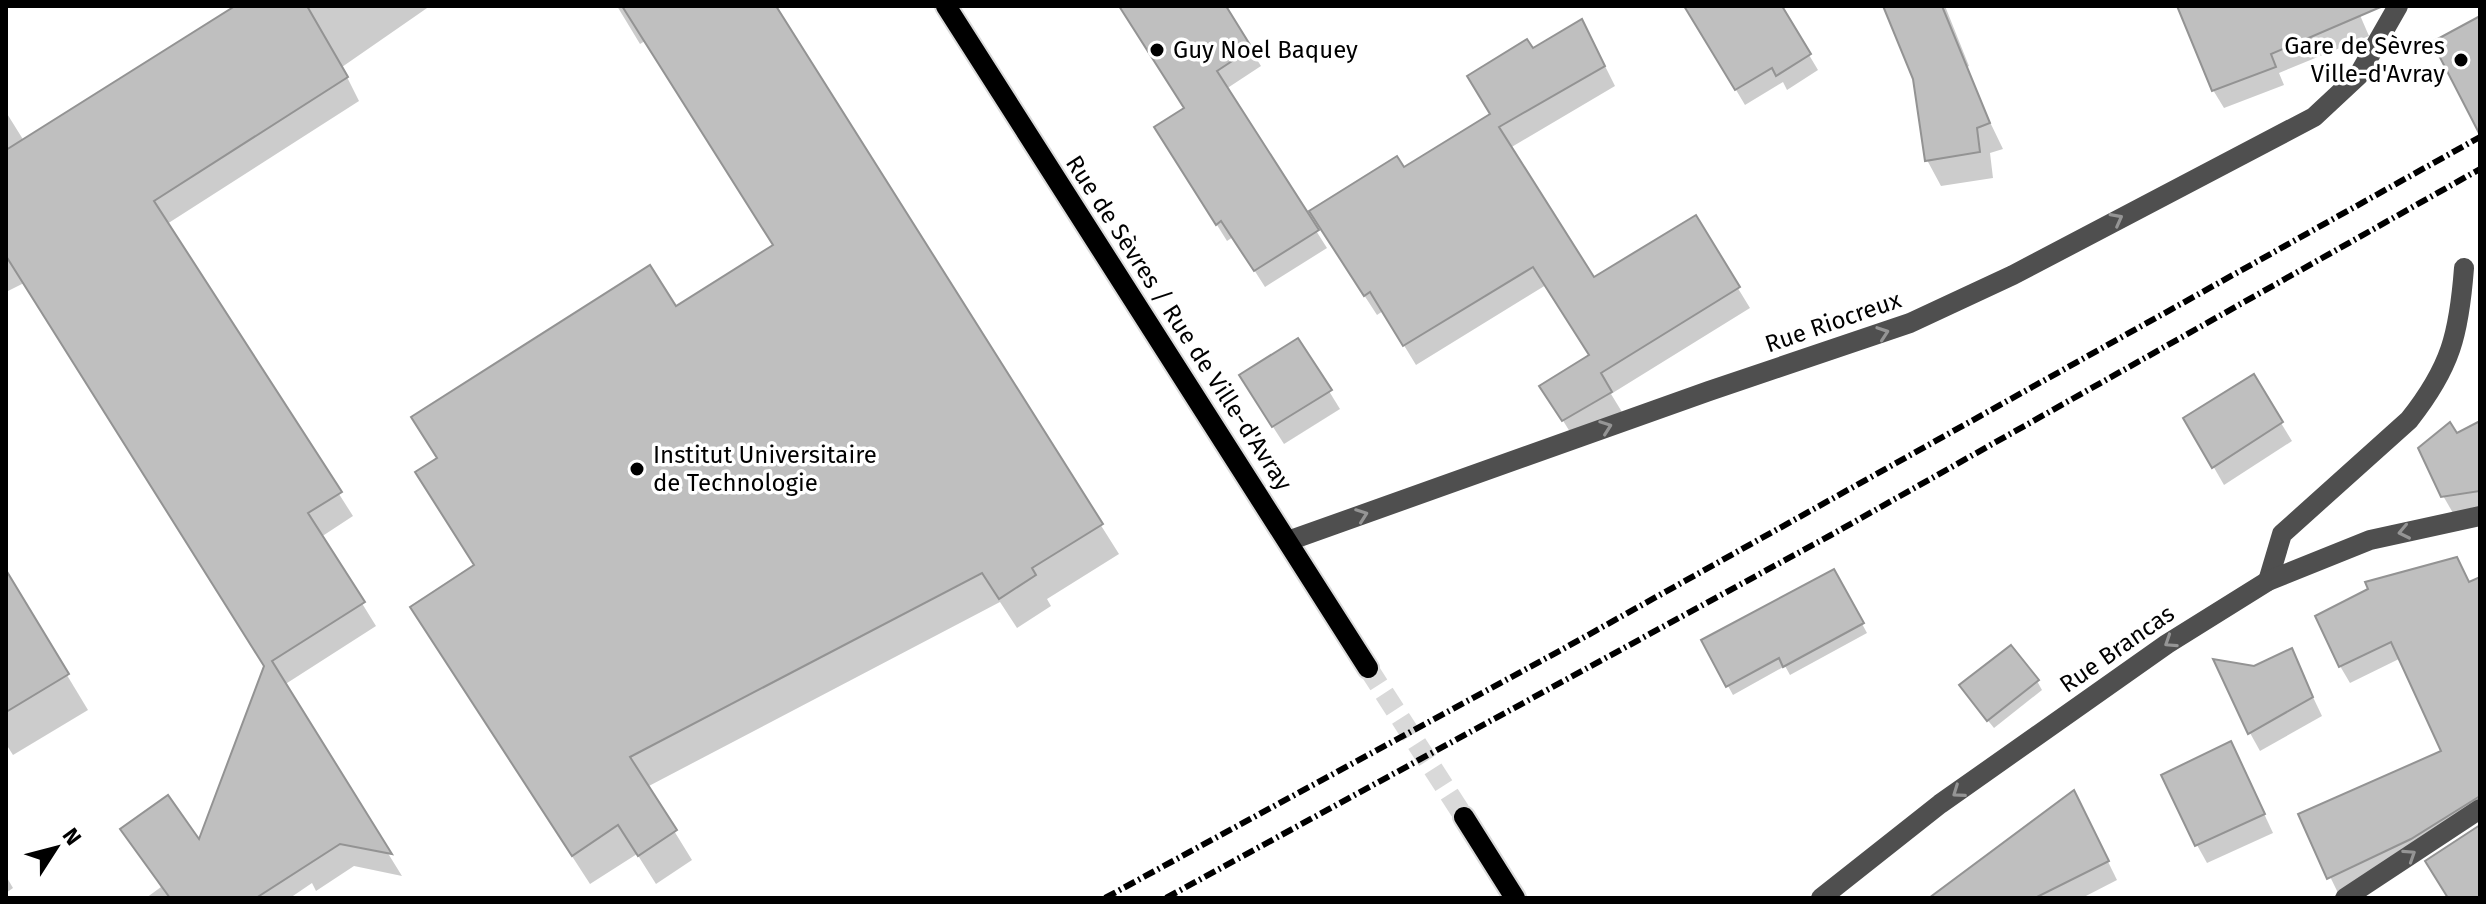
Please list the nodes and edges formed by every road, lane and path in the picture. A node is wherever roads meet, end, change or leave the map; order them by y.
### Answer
1 (946, 6) edge
2 (2398, 6) edge
3 (2464, 268) dead end
4 (2480, 516) edge
5 (1288, 541) junction
6 (2268, 581) junction
7 (1368, 668) tunnel mouth
8 (2480, 809) edge
9 (1464, 817) tunnel mouth
10 (1515, 898) edge
11 (1821, 898) edge
12 (2345, 898) edge

1 - 5 main road, Rue de Sèvres / Rue de Ville-d'Avray
5 -> 2 street, Rue Riocreux
3 - 6 street
4 -> 6 street, Rue Brancas
5 - 7 main road, Rue de Sèvres / Rue de Ville-d'Avray
6 -> 11 street, Rue Brancas
12 -> 8 street
9 - 10 main road

